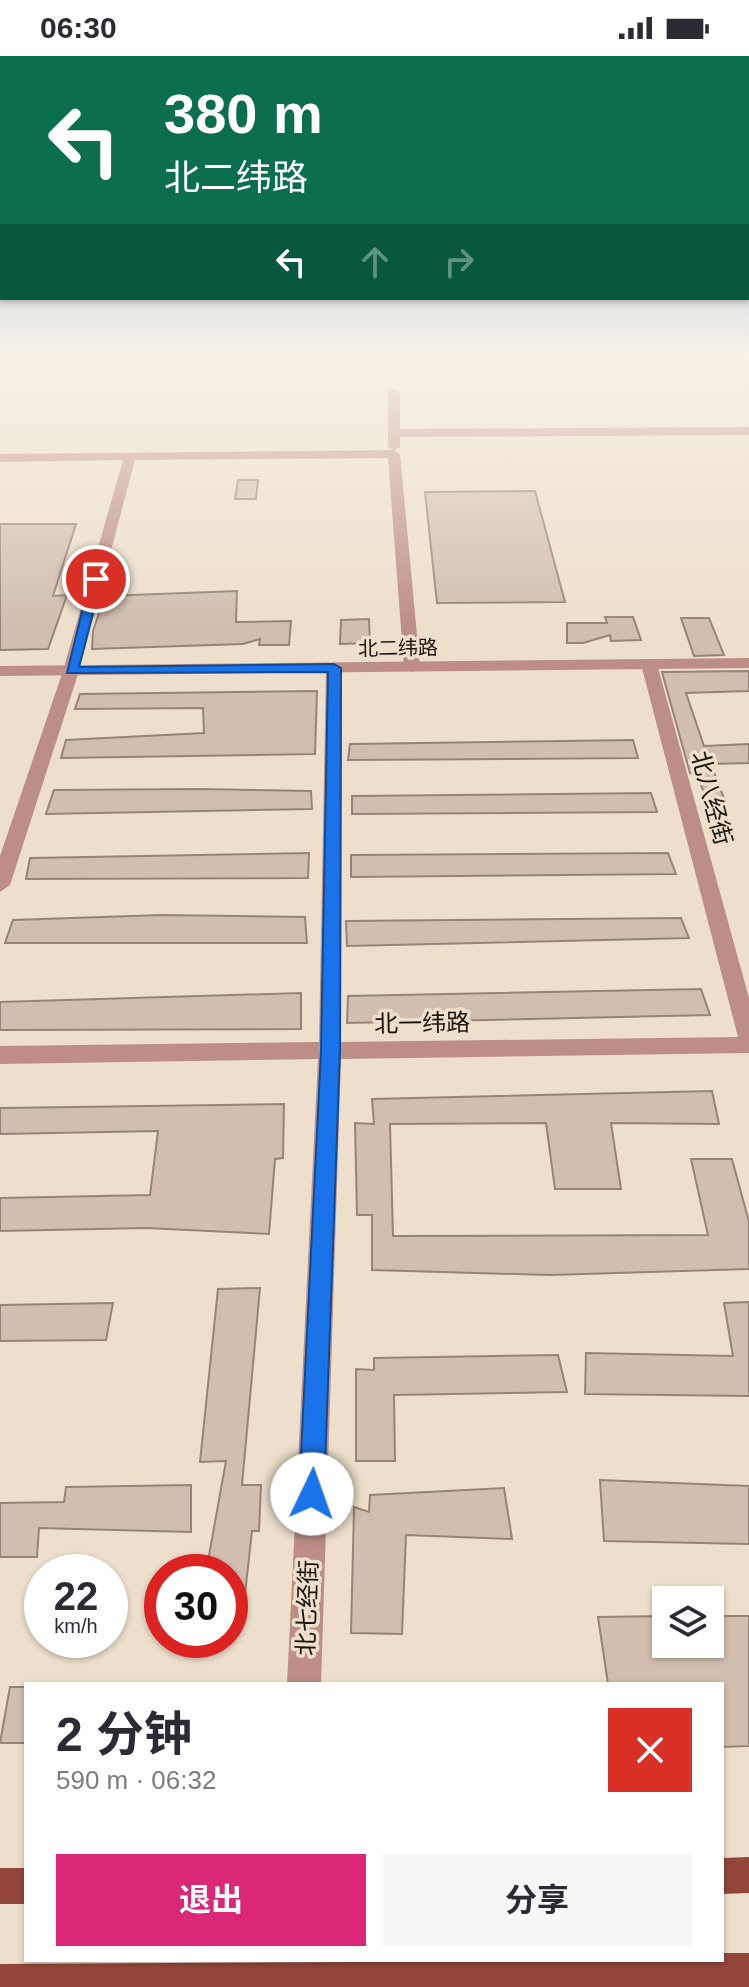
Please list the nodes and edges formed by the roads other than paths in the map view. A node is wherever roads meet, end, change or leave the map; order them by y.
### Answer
1 (394, 445) edge
2 (394, 454) junction
3 (130, 457) junction
4 (0, 458) edge
5 (749, 663) edge
6 (649, 664) junction
7 (412, 667) junction
8 (334, 668) junction
9 (0, 671) edge
10 (71, 671) junction
11 (0, 885) edge
12 (749, 1038) edge
13 (749, 1045) edge
14 (330, 1051) junction
15 (0, 1055) edge
16 (304, 1682) edge
17 (749, 1875) edge
18 (724, 1876) edge
19 (0, 1886) edge
20 (24, 1886) edge
21 (749, 1972) edge
22 (0, 1983) edge
23 (288, 1983) edge

1 - 2 street
2 - 3 street
2 - 7 street
3 - 4 street
3 - 10 street
5 - 6 street, 北二纬路
6 - 7 street, 北二纬路
6 - 12 street, 北八经街
7 - 8 street, 北二纬路
8 - 10 street, 北二纬路
8 - 14 street, 北七经街
9 - 10 street, 北二纬路
10 - 11 street
13 - 14 street, 北一纬路
14 - 15 street, 北一纬路
14 - 16 street, 北七经街
17 - 18 main road
19 - 20 main road
21 - 23 main road
22 - 23 main road

